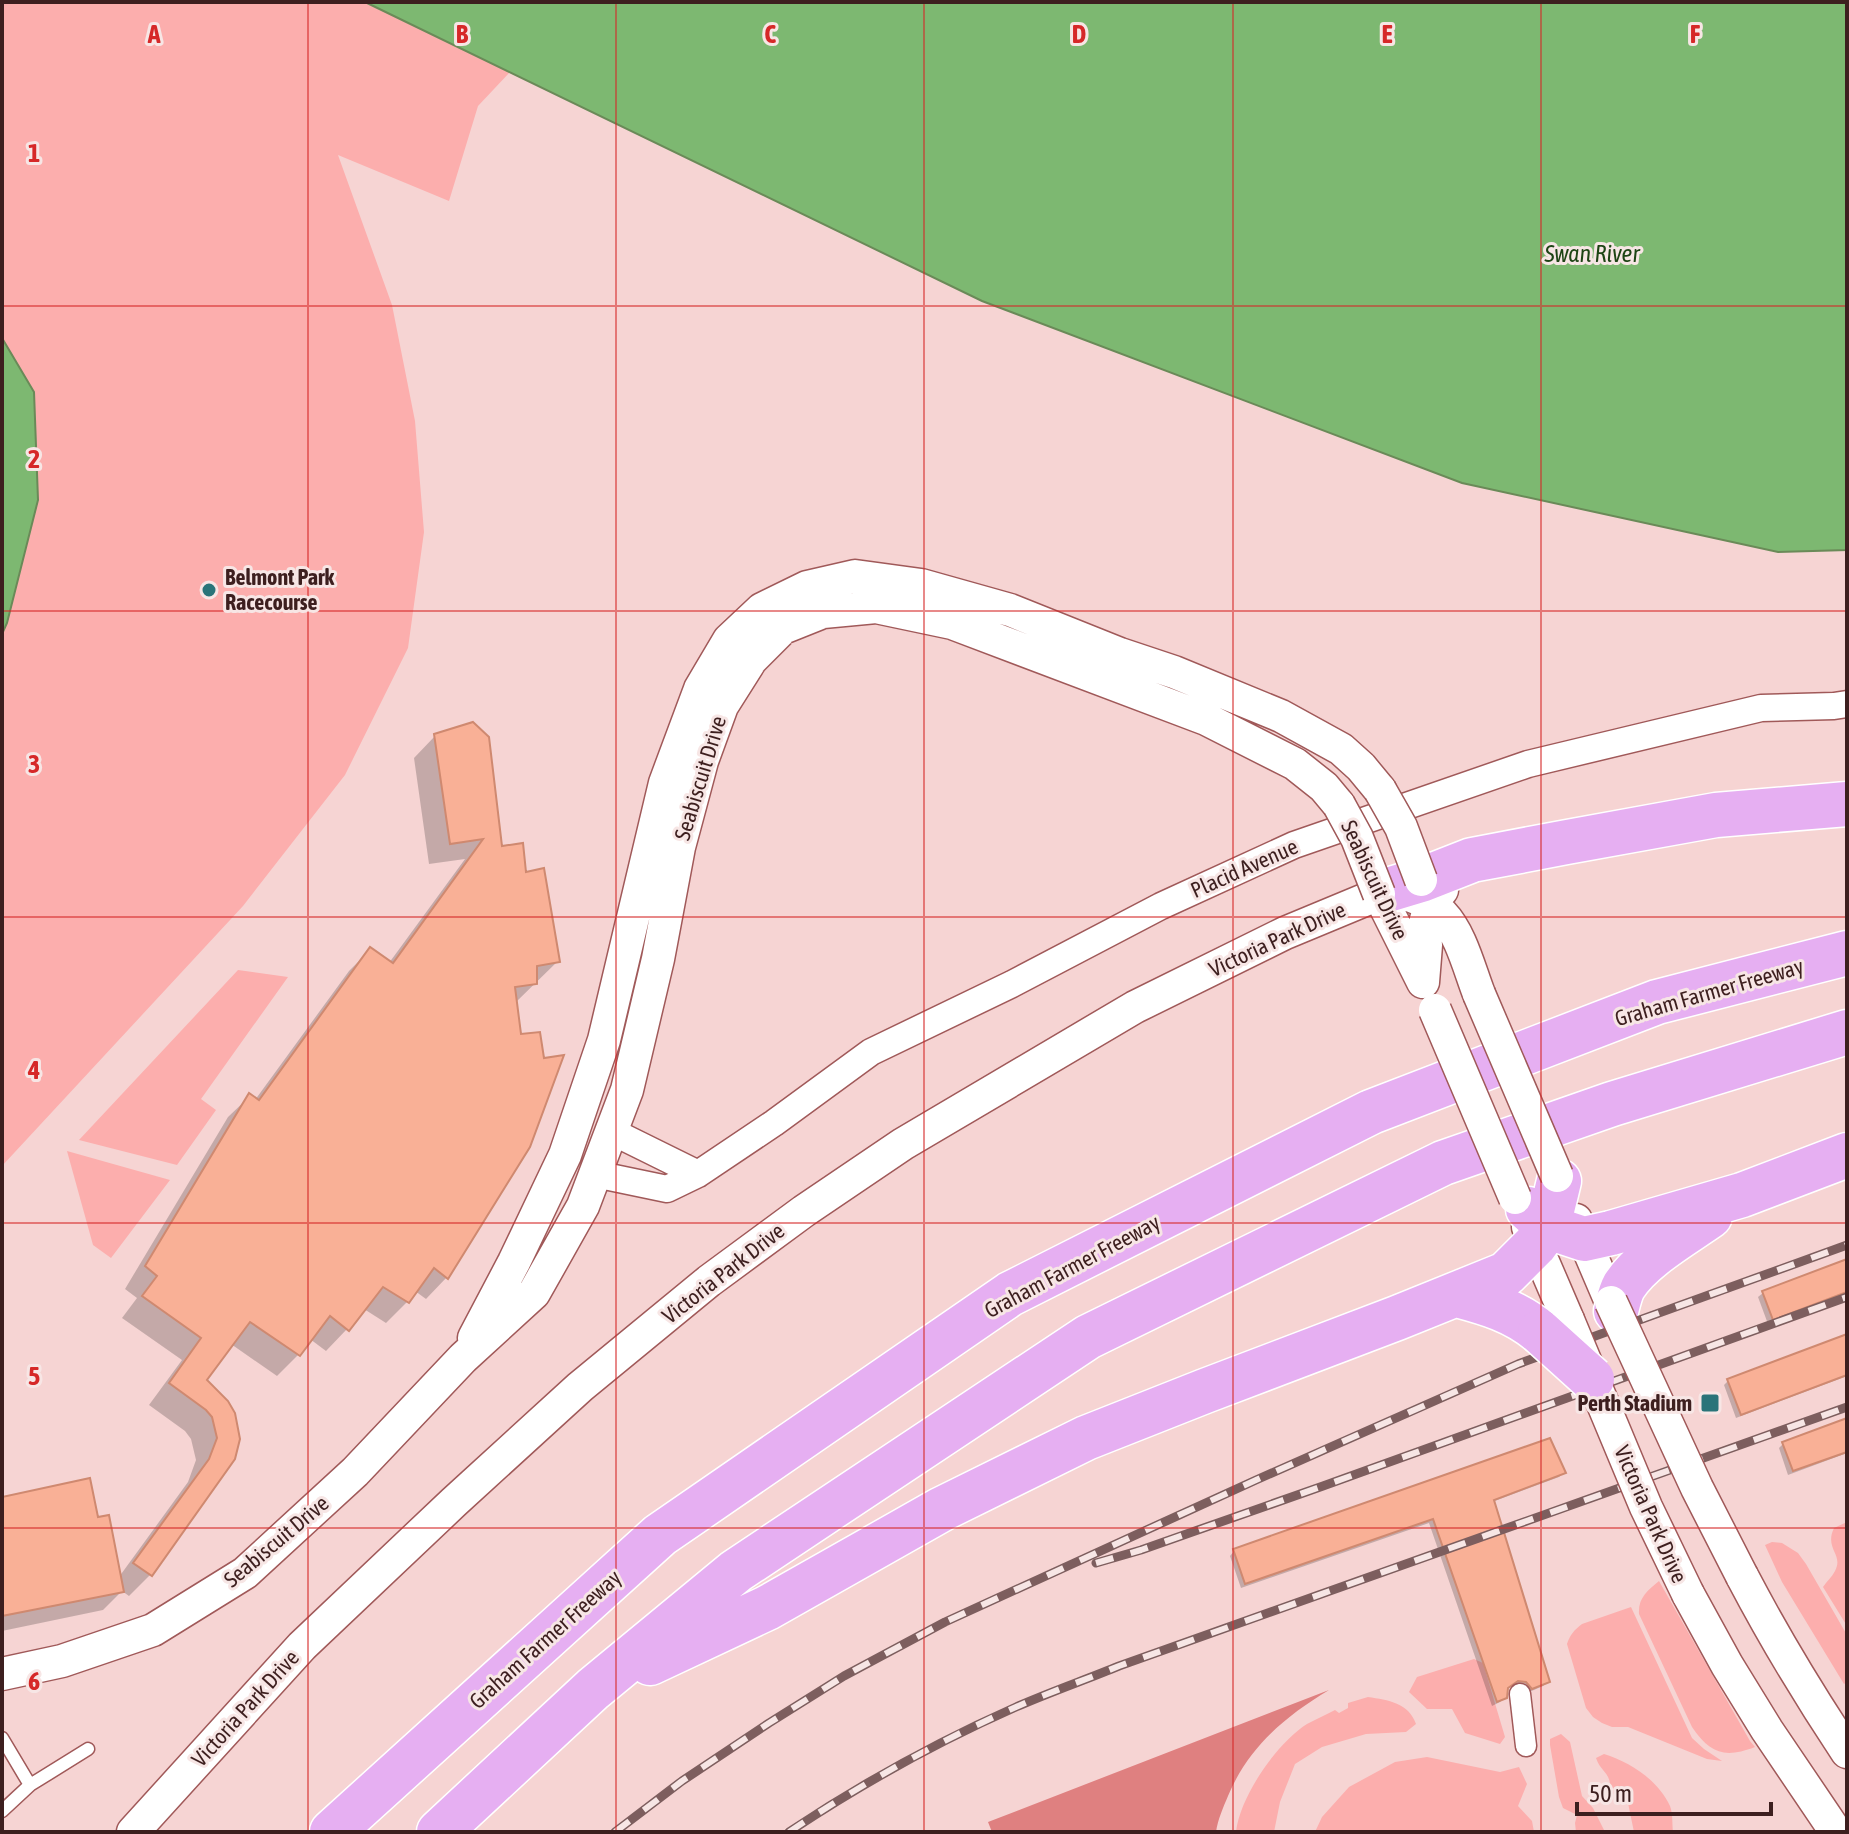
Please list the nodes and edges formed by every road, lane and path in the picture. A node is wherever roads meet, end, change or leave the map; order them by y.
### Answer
1 (1847, 704) edge
2 (1847, 804) edge
3 (1405, 892) junction
4 (1847, 953) edge
5 (1429, 996) junction
6 (1847, 1032) edge
7 (611, 1131) junction
8 (1847, 1155) edge
9 (595, 1174) junction
10 (698, 1174) junction
11 (1559, 1181) joint
12 (1742, 1195) junction
13 (1515, 1198) joint
14 (1556, 1237) junction
15 (1457, 1295) junction
16 (1616, 1304) junction
17 (1554, 1326) junction
18 (463, 1358) junction
19 (1592, 1379) joint
20 (2, 1674) edge
21 (593, 1689) junction
22 (1520, 1694) dead end
23 (2, 1738) edge
24 (1526, 1746) dead end
25 (88, 1749) dead end
26 (1847, 1752) edge
27 (30, 1785) junction
28 (2, 1811) edge
29 (133, 1832) edge
30 (332, 1832) edge
31 (439, 1832) edge
32 (1836, 1832) edge

1 - 10 street, Placid Avenue
2 - 3 highway
3 - 5 street, Seabiscuit Drive
3 - 5 street
3 - 7 street, Seabiscuit Drive, bridge
3 - 11 street, bridge
3 - 18 street, Seabiscuit Drive, bridge
3 - 29 street, Victoria Park Drive
4 - 30 highway, Graham Farmer Freeway
5 - 13 street, bridge
6 - 21 highway
7 - 9 street, Seabiscuit Drive
7 - 10 street
8 - 12 highway
9 - 10 street, Placid Avenue
9 - 18 street, Seabiscuit Drive
11 - 14 highway
12 - 14 highway
12 - 16 highway
13 - 14 highway
14 - 15 highway
14 - 16 street
14 - 17 street
15 - 17 highway
15 - 21 highway
16 - 26 street, bridge
17 - 19 highway, bridge
18 - 20 street, Seabiscuit Drive
19 - 32 street, Victoria Park Drive, bridge
21 - 31 highway
22 - 24 street
23 - 27 lane
25 - 27 lane
27 - 28 lane

